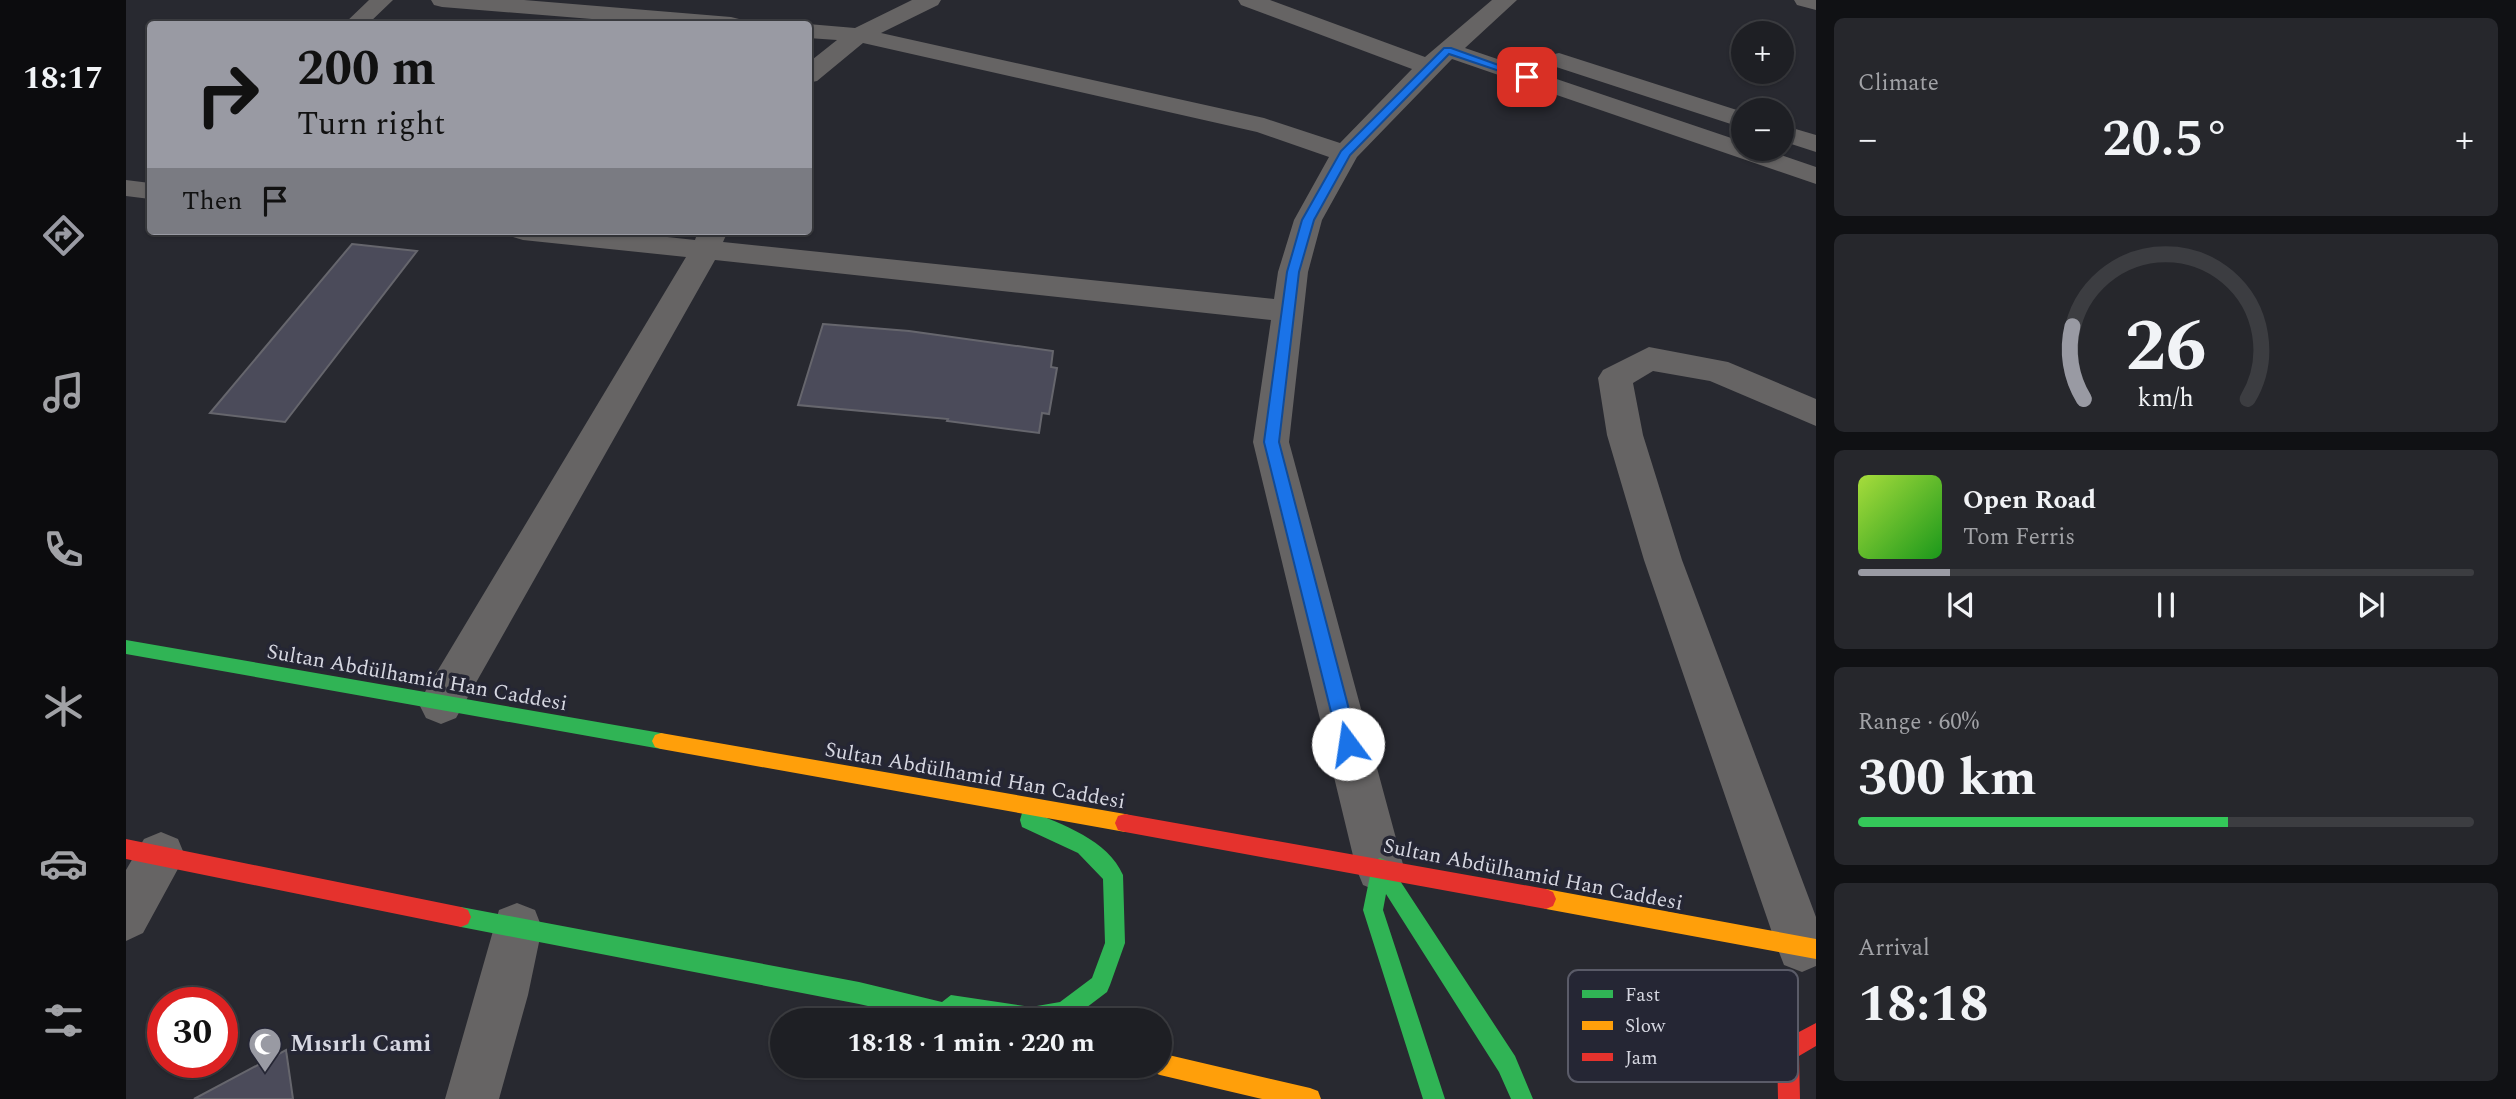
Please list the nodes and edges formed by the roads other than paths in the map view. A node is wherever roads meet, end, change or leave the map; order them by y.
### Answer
1 (382, 0) edge
2 (442, 0) edge
3 (657, 0) edge
4 (930, 0) edge
5 (1249, 0) edge
6 (1506, 0) edge
7 (1805, 0) edge
8 (1816, 3) edge
9 (632, 17) junction
10 (358, 21) edge
11 (689, 21) edge
12 (812, 31) edge
13 (858, 35) junction
14 (1460, 47) junction
15 (1535, 53) dead end
16 (812, 73) edge
17 (1731, 116) edge
18 (1794, 137) edge
19 (1816, 144) edge
20 (1345, 153) junction
21 (1816, 176) edge
22 (126, 188) edge
23 (147, 191) edge
24 (597, 235) edge
25 (709, 241) edge
26 (1289, 311) junction
27 (1816, 413) edge
28 (126, 647) edge
29 (441, 704) junction
30 (983, 799) junction
31 (144, 853) edge
32 (1380, 868) junction
33 (126, 916) edge
34 (517, 928) junction
35 (1809, 948) edge
36 (859, 993) junction
37 (923, 1008) edge
38 (1816, 1034) edge
39 (1798, 1045) edge
40 (1172, 1067) edge
41 (472, 1099) edge
42 (1310, 1099) edge
43 (1434, 1099) edge
44 (1522, 1099) edge

1 - 10 street
2 - 9 street
3 - 9 street
4 - 13 street
5 - 14 street
6 - 14 street
7 - 8 street
9 - 11 street
12 - 13 street
13 - 16 street
13 - 20 street
14 - 20 street
14 - 21 street
15 - 17 street
18 - 19 street
20 - 26 street
22 - 23 street
24 - 25 street
25 - 26 street
25 - 29 street
26 - 32 street
27 - 35 street
28 - 29 main road, Sultan Abdülhamid Han Caddesi
29 - 30 main road, Sultan Abdülhamid Han Caddesi
30 - 32 main road, Sultan Abdülhamid Han Caddesi
30 - 36 main road
31 - 33 street
31 - 34 main road
32 - 35 main road, Sultan Abdülhamid Han Caddesi
32 - 43 main road
32 - 44 main road
34 - 36 main road
34 - 41 street
36 - 37 main road
38 - 39 main road
40 - 42 main road

